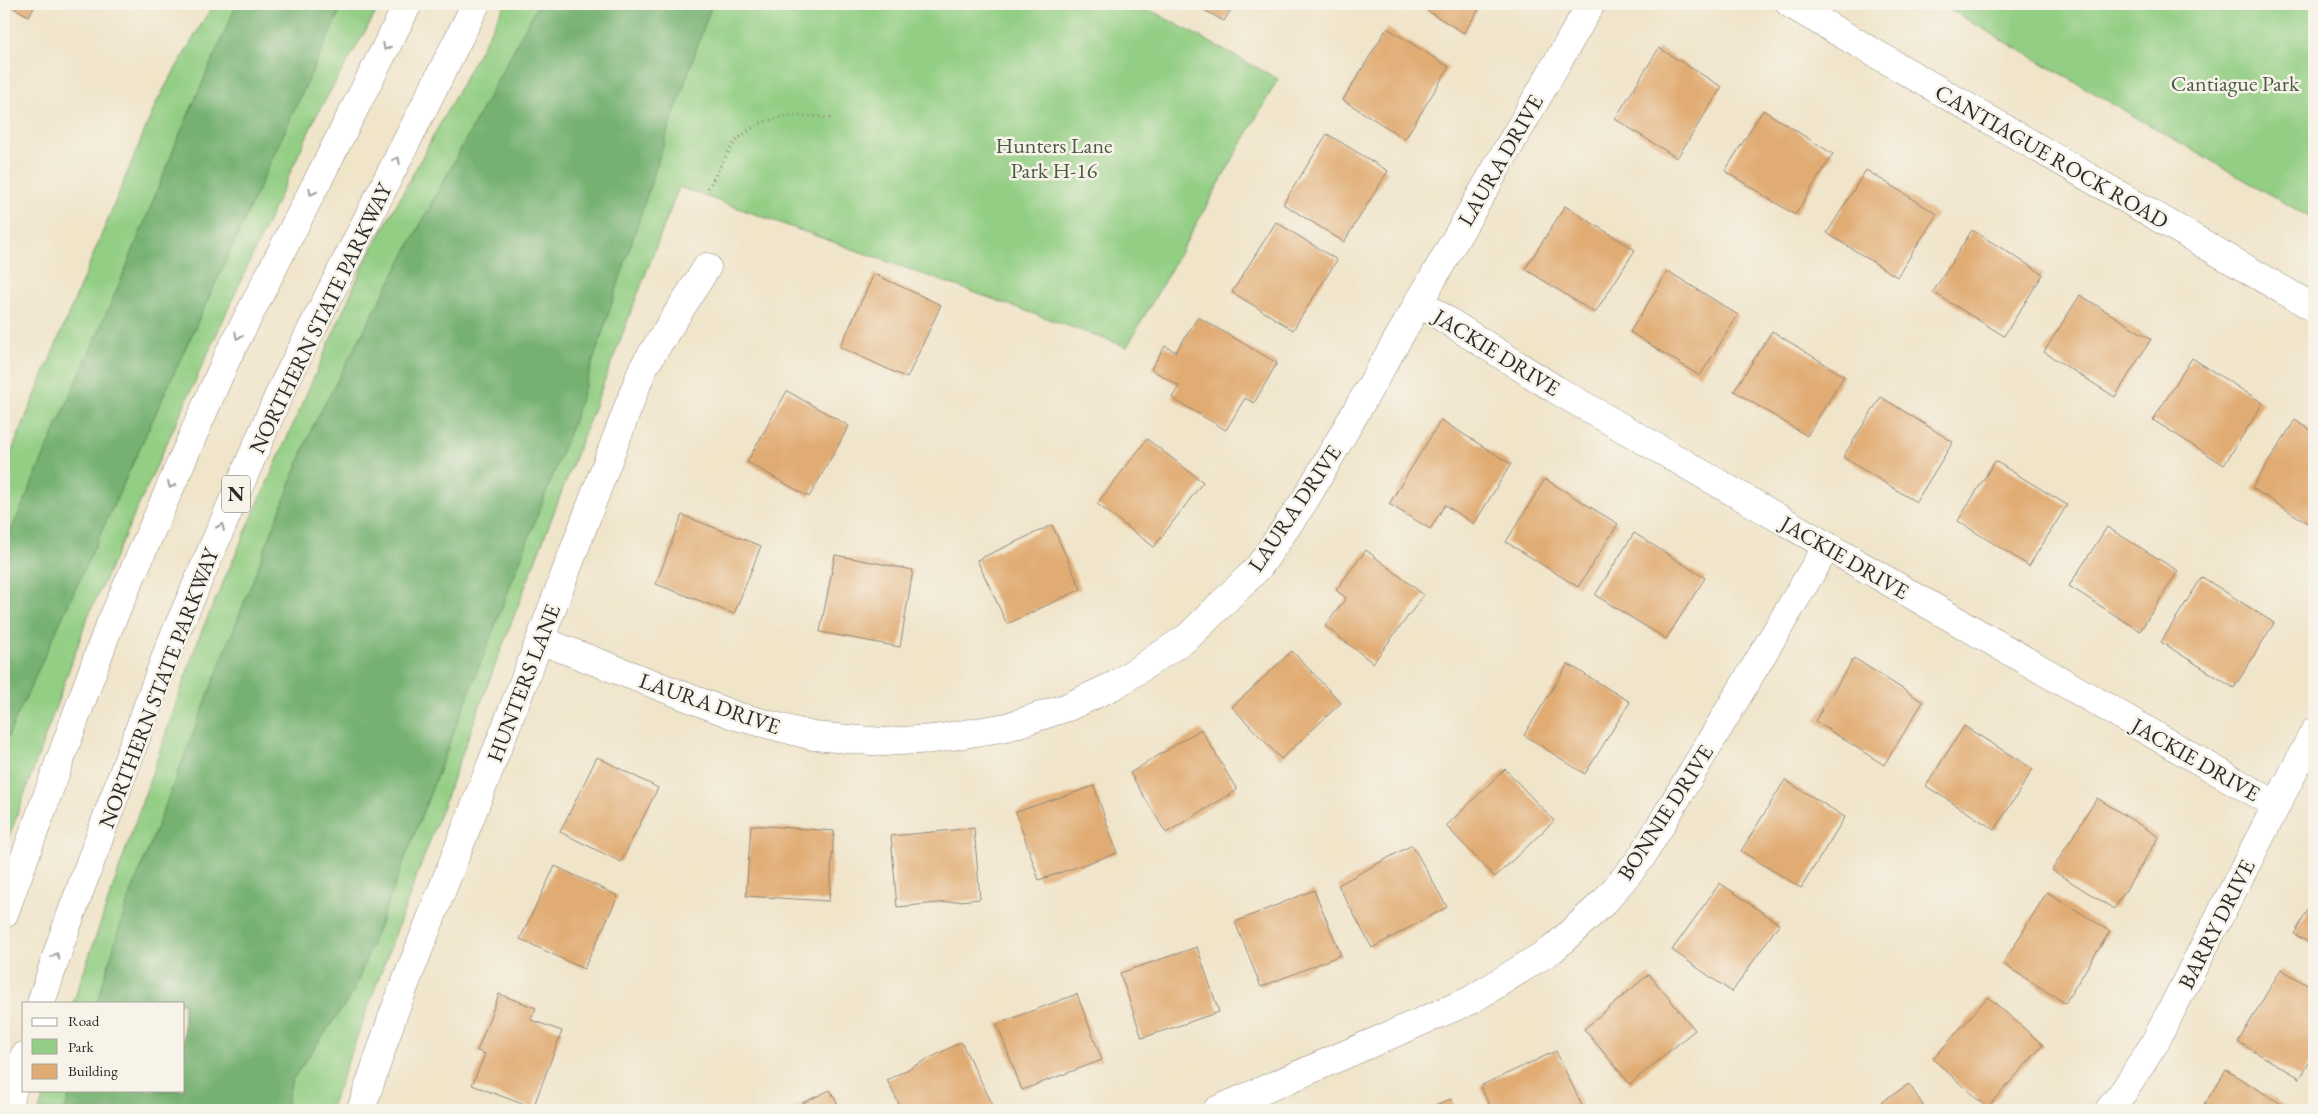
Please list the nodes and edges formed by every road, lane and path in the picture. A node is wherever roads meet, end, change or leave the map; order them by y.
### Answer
1 (408, 4) edge
2 (476, 4) edge
3 (1590, 4) edge
4 (1790, 4) edge
5 (834, 119) dead end
6 (708, 188) dead end
7 (707, 267) dead end
8 (1418, 302) junction
9 (2314, 308) edge
10 (1827, 546) junction
11 (540, 640) junction
12 (2314, 732) edge
13 (2276, 805) junction
14 (4, 914) edge
15 (41, 1002) edge
16 (22, 1062) edge
17 (6, 1110) edge
18 (361, 1110) edge
19 (1217, 1110) edge
20 (2109, 1110) edge

1 -> 14 main road
15 -> 2 main road, NORTHERN STATE PARKWAY / N
3 - 8 main road, LAURA DRIVE
4 - 9 main road, CANTIAGUE ROCK ROAD
5 - 6 path
7 - 11 main road, HUNTERS LANE
8 - 10 main road, JACKIE DRIVE
8 - 11 main road, LAURA DRIVE
10 - 13 main road, JACKIE DRIVE
10 - 19 main road, BONNIE DRIVE
11 - 18 main road, HUNTERS LANE
12 - 13 main road, BARRY DRIVE
13 - 20 main road, BARRY DRIVE
16 - 17 main road

